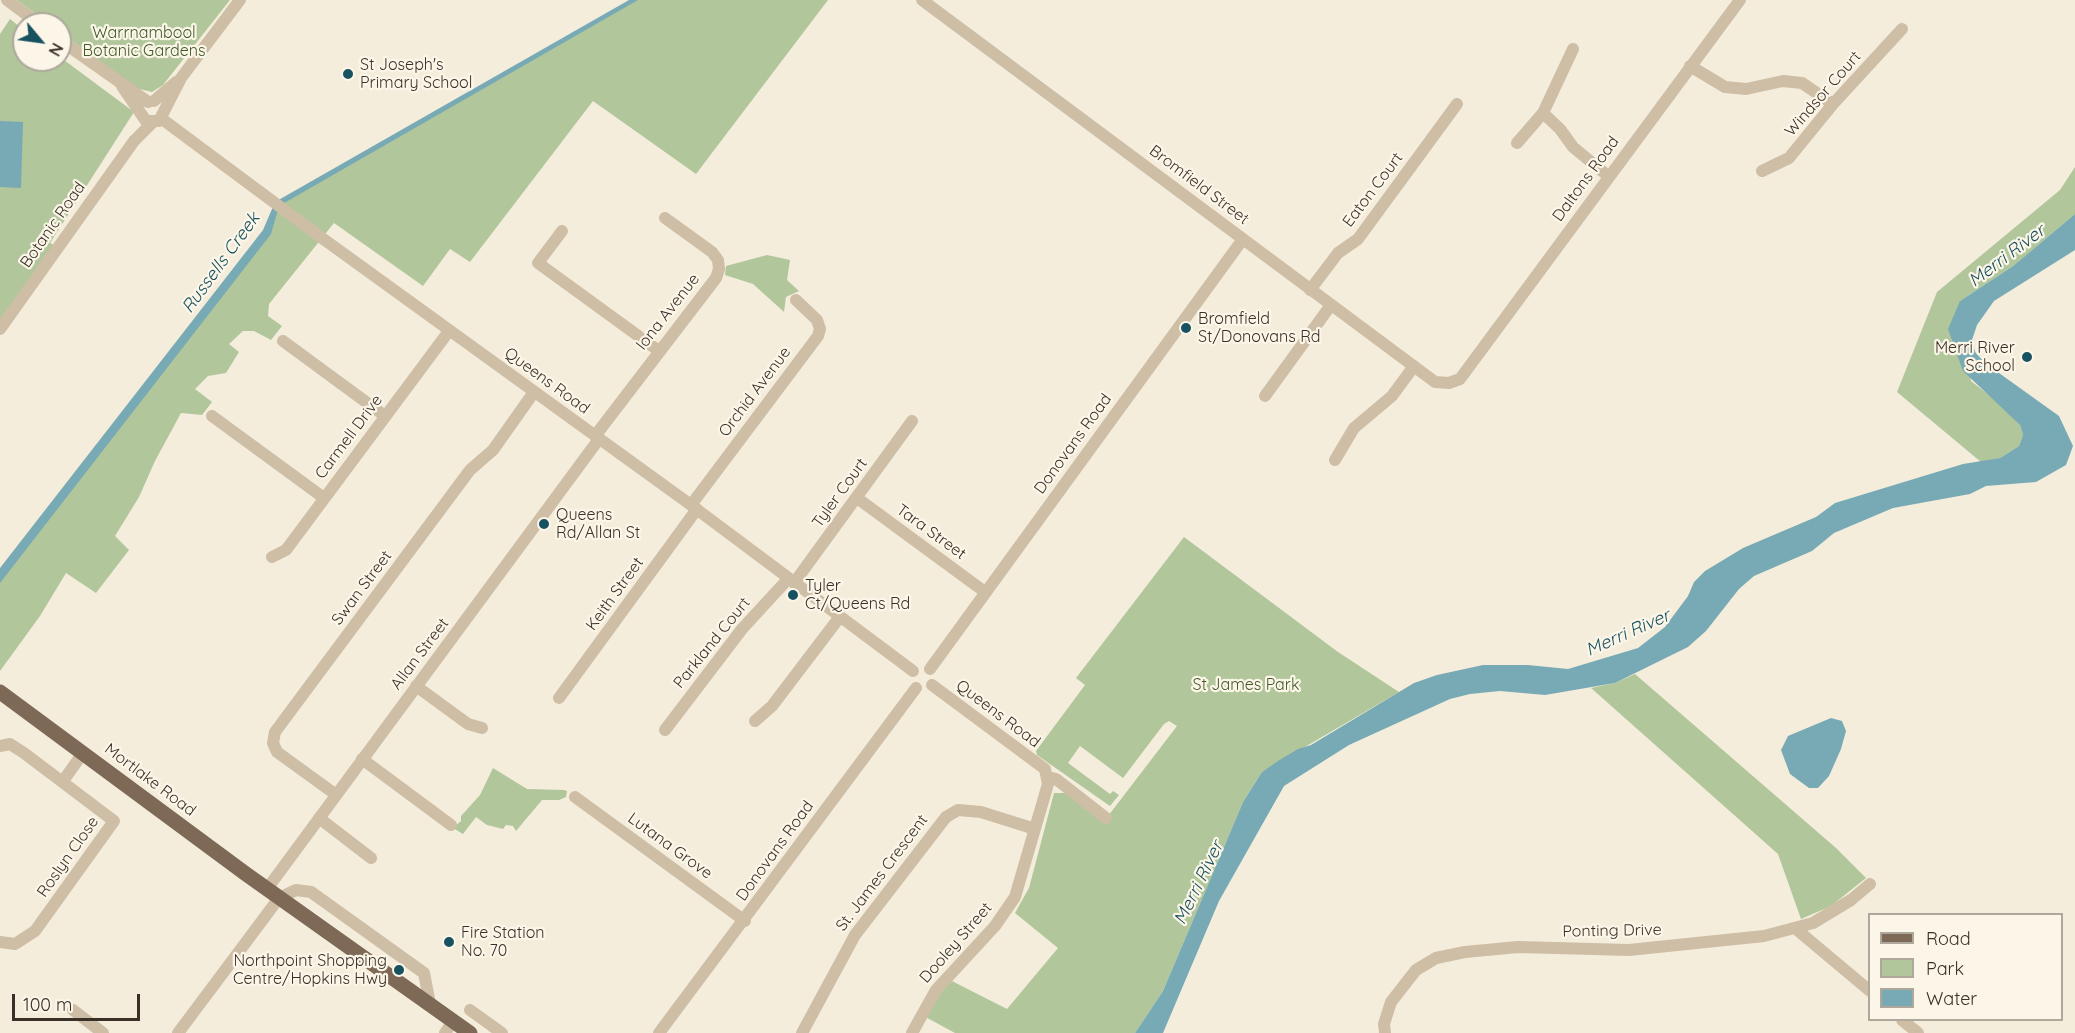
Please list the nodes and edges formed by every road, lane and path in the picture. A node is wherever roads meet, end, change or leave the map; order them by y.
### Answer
1 (7, 0) edge
2 (240, 0) edge
3 (922, 0) edge
4 (1740, 0) edge
5 (23, 12) edge
6 (1902, 29) dead end
7 (72, 49) edge
8 (1573, 49) dead end
9 (1690, 66) junction
10 (1457, 104) dead end
11 (1833, 104) junction
12 (152, 112) junction
13 (1543, 113) junction
14 (1517, 143) dead end
15 (1762, 171) dead end
16 (1608, 176) junction
17 (664, 218) dead end
18 (562, 231) dead end
19 (1243, 239) junction
20 (1310, 290) junction
21 (796, 300) dead end
22 (1331, 305) junction
23 (0, 329) edge
24 (449, 331) junction
25 (284, 340) dead end
26 (659, 351) junction
27 (1414, 366) junction
28 (1460, 379) joint
29 (534, 392) junction
30 (1265, 396) dead end
31 (212, 416) dead end
32 (385, 416) junction
33 (912, 421) dead end
34 (597, 437) junction
35 (1335, 460) dead end
36 (324, 498) junction
37 (857, 498) junction
38 (694, 507) junction
39 (272, 557) dead end
40 (791, 581) junction
41 (985, 592) junction
42 (839, 618) junction
43 (930, 669) junction
44 (913, 671) junction
45 (932, 685) junction
46 (416, 686) junction
47 (916, 688) junction
48 (0, 692) edge
49 (559, 698) dead end
50 (755, 721) dead end
51 (482, 728) dead end
52 (665, 730) dead end
53 (0, 746) edge
54 (83, 753) junction
55 (362, 759) junction
56 (1046, 773) junction
57 (63, 781) junction
58 (335, 794) junction
59 (575, 797) dead end
60 (318, 818) junction
61 (1106, 818) dead end
62 (452, 827) dead end
63 (1035, 829) junction
64 (371, 858) dead end
65 (1870, 884) dead end
66 (273, 893) junction
67 (744, 921) junction
68 (1796, 929) junction
69 (0, 942) edge
70 (1868, 991) edge
71 (430, 1004) junction
72 (73, 1010) dead end
73 (470, 1010) dead end
74 (1903, 1021) edge
75 (449, 1027) edge
76 (103, 1033) edge
77 (178, 1033) edge
78 (470, 1033) edge
79 (502, 1033) edge
80 (659, 1033) edge
81 (802, 1033) edge
82 (912, 1033) edge
83 (1385, 1033) edge
84 (1918, 1033) edge

1 - 5 street
2 - 12 street, Botanic Road
3 - 19 street, Bromfield Street
4 - 9 street, Daltons Road
6 - 11 street, Windsor Court
7 - 12 street, Queens Road
8 - 13 street
9 - 11 street
9 - 16 street, Daltons Road
10 - 20 street, Eaton Court
11 - 15 street, Windsor Court
12 - 23 street, Botanic Road
12 - 24 street, Queens Road
13 - 14 street
13 - 16 street
16 - 28 street, Daltons Road
17 - 26 street, Iona Avenue
18 - 26 street
19 - 20 street, Bromfield Street
19 - 41 street, Donovans Road
20 - 22 street, Bromfield Street
21 - 38 street, Orchid Avenue
22 - 27 street, Bromfield Street
22 - 30 street
24 - 29 street, Queens Road
24 - 32 street, Carmell Drive
25 - 32 street
26 - 34 street, Iona Avenue
27 - 28 street, Bromfield Street
27 - 35 street
29 - 34 street, Queens Road
29 - 58 street, Swan Street
31 - 36 street
32 - 36 street, Carmell Drive
33 - 37 street, Tyler Court
34 - 38 street, Queens Road
34 - 46 street, Allan Street
36 - 39 street, Carmell Drive
37 - 40 street, Tyler Court
37 - 41 street, Tara Street
38 - 40 street, Queens Road
38 - 49 street, Keith Street
40 - 42 street, Queens Road
40 - 52 street, Parkland Court
41 - 43 street, Donovans Road
42 - 44 street, Queens Road
42 - 50 street
43 - 44 street
43 - 45 street
44 - 47 street
45 - 47 street
45 - 56 street, Queens Road
46 - 51 street
46 - 55 street, Allan Street
47 - 67 street, Donovans Road
48 - 54 main road, Mortlake Road
53 - 57 street, Roslyn Close
54 - 57 street
54 - 66 main road, Mortlake Road
55 - 58 street, Allan Street
55 - 62 street
56 - 61 street, Queens Road
56 - 63 street, Dooley Street
57 - 69 street, Roslyn Close
58 - 60 street, Allan Street
59 - 67 street, Lutana Grove
60 - 64 street
60 - 66 street, Allan Street
63 - 81 street, St. James Crescent
63 - 82 street, Dooley Street
65 - 68 street, Ponting Drive
66 - 71 main road, Mortlake Road
66 - 71 street
66 - 77 street, Allan Street
67 - 80 street, Donovans Road
68 - 70 street
68 - 83 street, Ponting Drive
71 - 75 main road, Mortlake Road
72 - 76 street
73 - 79 street
74 - 84 street
75 - 78 main road, Mortlake Road

